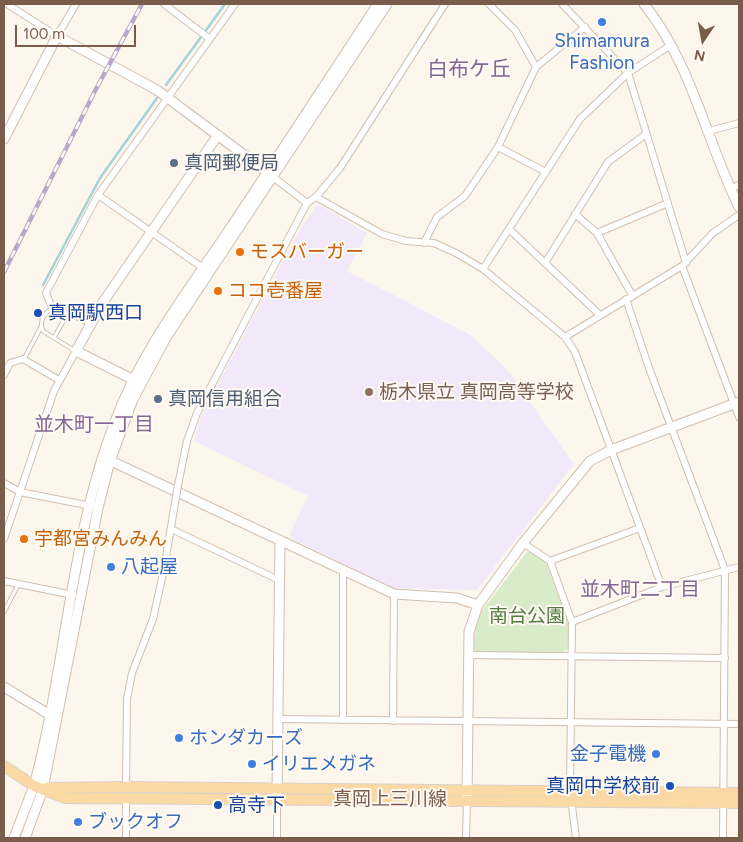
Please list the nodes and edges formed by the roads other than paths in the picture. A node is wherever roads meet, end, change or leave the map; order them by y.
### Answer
1 (7, 4) edge
2 (76, 4) edge
3 (164, 4) edge
4 (235, 4) edge
5 (378, 4) edge
6 (387, 4) edge
7 (445, 4) edge
8 (489, 4) edge
9 (562, 4) edge
10 (644, 4) edge
11 (584, 27) junction
12 (206, 35) junction
13 (57, 36) junction
14 (671, 45) junction
15 (536, 67) junction
16 (628, 74) junction
17 (167, 97) junction
18 (739, 123) edge
19 (709, 131) junction
20 (646, 134) junction
21 (218, 135) junction
22 (4, 139) edge
23 (498, 147) junction
24 (546, 172) junction
25 (271, 174) junction
26 (739, 185) edge
27 (730, 189) junction
28 (98, 195) junction
29 (316, 197) junction
30 (307, 203) junction
31 (668, 203) junction
32 (739, 208) edge
33 (575, 214) junction
34 (739, 215) edge
35 (509, 229) junction
36 (150, 231) junction
37 (597, 233) junction
38 (424, 242) junction
39 (544, 263) junction
40 (684, 265) junction
41 (203, 268) junction
42 (483, 269) junction
43 (629, 297) junction
44 (52, 308) junction
45 (68, 312) junction
46 (600, 315) junction
47 (89, 324) junction
48 (41, 327) junction
49 (565, 337) junction
50 (54, 338) junction
51 (76, 351) junction
52 (23, 359) junction
53 (4, 375) edge
54 (59, 380) junction
55 (137, 381) junction
56 (737, 403) edge
57 (739, 417) edge
58 (671, 428) junction
59 (611, 450) junction
60 (107, 459) junction
61 (4, 483) edge
62 (20, 492) junction
63 (94, 507) junction
64 (640, 528) junction
65 (171, 529) junction
66 (4, 540) edge
67 (280, 540) junction
68 (523, 543) junction
69 (550, 561) junction
70 (739, 567) edge
71 (343, 569) junction
72 (725, 570) junction
73 (279, 580) junction
74 (4, 581) edge
75 (19, 584) junction
76 (662, 587) junction
77 (394, 594) junction
78 (76, 596) junction
79 (478, 605) junction
80 (4, 612) edge
81 (572, 622) junction
82 (468, 655) junction
83 (572, 657) junction
84 (725, 658) junction
85 (4, 688) edge
86 (50, 715) junction
87 (277, 719) junction
88 (343, 720) junction
89 (394, 721) junction
90 (468, 722) junction
91 (571, 722) junction
92 (724, 723) junction
93 (739, 724) edge
94 (4, 766) edge
95 (38, 787) junction
96 (126, 787) junction
97 (277, 793) junction
98 (739, 793) edge
99 (467, 795) junction
100 (570, 796) junction
101 (126, 798) junction
102 (724, 798) junction
103 (739, 802) edge
104 (14, 838) edge
105 (25, 838) edge
106 (126, 838) edge
107 (277, 838) edge
108 (466, 838) edge
109 (576, 838) edge
110 (724, 838) edge

1 - 13 street
2 - 13 street
3 - 12 street
4 - 12 street
5 - 25 street
6 - 25 street
7 - 29 street
8 - 15 street
9 - 11 street
10 - 14 street
11 - 15 street
11 - 16 street
12 - 17 street
13 - 17 street
13 - 22 street
14 - 16 street
14 - 19 street
15 - 23 street
16 - 20 street
16 - 24 street
17 - 21 street
17 - 28 street
18 - 19 street
19 - 27 street
20 - 31 street
20 - 33 street
21 - 25 street
21 - 36 street
23 - 24 street
23 - 38 street
24 - 35 street
25 - 30 street
25 - 41 street
25 - 55 street
26 - 27 street
27 - 32 street
28 - 36 street
28 - 44 street
29 - 30 street
29 - 38 street
30 - 65 street, bridge
31 - 37 street
31 - 40 street
33 - 37 street
33 - 39 street
34 - 40 street
35 - 39 street
35 - 42 street
36 - 41 street
36 - 47 street
37 - 43 street
38 - 42 street
39 - 46 street
40 - 43 street
40 - 56 street
41 - 55 street
42 - 49 street
43 - 46 street
43 - 58 street
44 - 45 lane
44 - 48 lane
45 - 47 lane
45 - 50 lane
46 - 49 street
47 - 51 street
48 - 50 lane
48 - 52 lane
49 - 59 street
50 - 51 lane
51 - 54 street
51 - 55 street
52 - 53 street
52 - 54 street
54 - 62 street
55 - 60 street
56 - 57 street
56 - 58 street
58 - 59 street
58 - 72 street
59 - 64 street
59 - 68 street
60 - 63 street
60 - 67 street
61 - 62 street
62 - 63 street
62 - 66 street
63 - 78 street
64 - 69 street
64 - 76 street
65 - 73 street
65 - 96 street
67 - 71 street
67 - 73 street
68 - 69 street
68 - 79 street
69 - 81 street
70 - 72 street
71 - 77 street
71 - 88 street
72 - 76 street
72 - 84 street
73 - 87 street
74 - 75 street
75 - 78 street
75 - 80 lane
76 - 81 street
77 - 79 street
77 - 89 street
78 - 86 street
78 - 95 street
79 - 82 street
81 - 83 street
82 - 83 street
82 - 90 street
83 - 84 street
83 - 91 street
84 - 92 street
85 - 86 street
86 - 95 street
87 - 88 street
87 - 97 street
88 - 89 street
89 - 90 street
90 - 91 street
90 - 99 street
91 - 92 street
91 - 100 street
92 - 93 street
92 - 102 street
94 - 95 main road, 真岡上三川線
95 - 96 main road, 真岡上三川線
95 - 101 main road, 真岡上三川線
95 - 104 street
95 - 105 street
96 - 97 main road, 真岡上三川線
97 - 99 main road, 真岡上三川線
97 - 101 main road, 真岡上三川線
97 - 107 street
98 - 102 main road, 真岡上三川線
99 - 100 main road, 真岡上三川線
99 - 108 street
100 - 102 main road, 真岡上三川線
100 - 109 street
101 - 106 street
102 - 103 main road, 真岡上三川線
102 - 110 street

